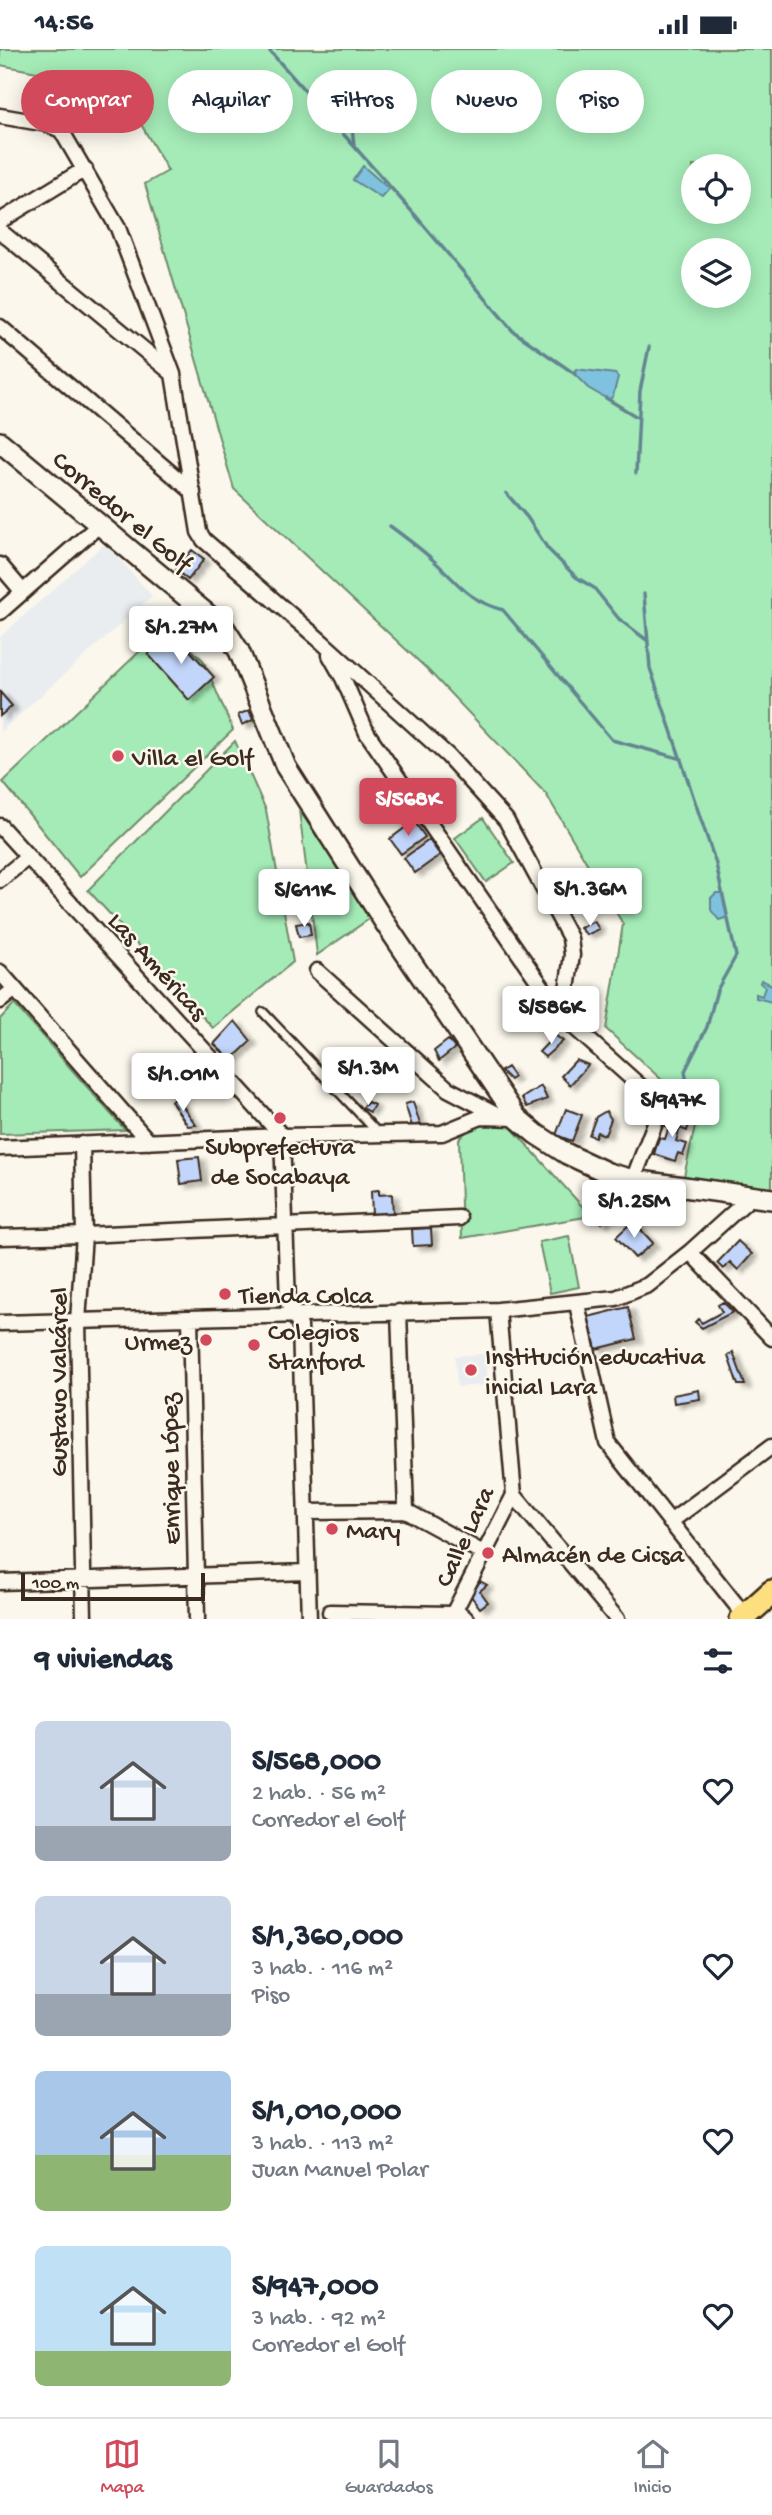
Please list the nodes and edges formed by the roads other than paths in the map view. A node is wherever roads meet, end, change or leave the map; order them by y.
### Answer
1 (7, 117) edge
2 (0, 127) edge
3 (85, 169) junction
4 (0, 221) edge
5 (0, 231) edge
6 (0, 327) edge
7 (173, 374) junction
8 (0, 442) edge
9 (193, 492) junction
10 (99, 524) junction
11 (0, 565) edge
12 (23, 592) junction
13 (0, 612) edge
14 (322, 642) junction
15 (0, 826) edge
16 (28, 856) junction
17 (0, 880) edge
18 (317, 971) dead end
19 (0, 972) edge
20 (15, 989) junction
21 (0, 1001) edge
22 (263, 1012) dead end
23 (564, 1017) junction
24 (510, 1118) junction
25 (379, 1135) junction
26 (282, 1136) junction
27 (149, 1142) junction
28 (82, 1145) junction
29 (0, 1148) edge
30 (633, 1180) junction
31 (752, 1196) junction
32 (772, 1199) edge
33 (458, 1218) dead end
34 (286, 1226) junction
35 (84, 1235) junction
36 (0, 1237) edge
37 (691, 1252) junction
38 (577, 1304) junction
39 (498, 1310) junction
40 (399, 1312) junction
41 (294, 1314) junction
42 (190, 1318) junction
43 (78, 1321) junction
44 (0, 1323) edge
45 (772, 1338) edge
46 (772, 1446) edge
47 (514, 1495) junction
48 (406, 1511) junction
49 (306, 1512) junction
50 (670, 1522) junction
51 (485, 1553) junction
52 (307, 1572) junction
53 (196, 1576) junction
54 (83, 1579) junction
55 (0, 1582) edge
56 (772, 1592) edge
57 (330, 1612) dead end
58 (394, 1616) edge
59 (460, 1617) edge
60 (744, 1618) edge
61 (84, 1619) edge
62 (197, 1619) edge
63 (309, 1619) edge
64 (617, 1619) edge

1 - 2 street
1 - 3 street
3 - 4 street
3 - 7 street
5 - 7 street
6 - 9 street
7 - 9 street
8 - 10 street, Corredor el Golf
9 - 14 street
10 - 12 street
10 - 24 street, Corredor el Golf
11 - 12 street
12 - 13 street
14 - 23 street
14 - 23 street
15 - 16 street, Las Américas
16 - 17 street
16 - 26 street, Las Américas
18 - 24 street
19 - 20 street
20 - 21 street
20 - 27 street
22 - 25 lane
23 - 30 street
24 - 25 street
24 - 30 street, Corredor el Golf
25 - 26 street
26 - 27 street
26 - 34 street
27 - 28 street
28 - 29 street
28 - 35 street, Gustavo Valcárcel
30 - 31 street, Corredor el Golf
31 - 32 street, Corredor el Golf
31 - 37 street
33 - 34 street
34 - 35 street
34 - 41 street
35 - 36 street
35 - 43 street, Gustavo Valcárcel
37 - 38 street
37 - 45 street
38 - 39 street
38 - 50 street
39 - 40 street
39 - 47 street, Calle Lara
40 - 41 street
40 - 48 street
41 - 42 street
41 - 49 street
42 - 43 street
42 - 53 street, Enrique López
43 - 44 street
43 - 54 street, Gustavo Valcárcel
46 - 50 street
47 - 51 street, Calle Lara
47 - 64 street
48 - 49 street
48 - 51 street
49 - 52 street
50 - 60 street
51 - 59 street, Calle Lara
52 - 53 street
52 - 63 street
53 - 54 street
53 - 62 street, Enrique López
54 - 55 street
54 - 61 street, Gustavo Valcárcel
56 - 60 main road
57 - 58 street, Calle Lara
58 - 59 street, Calle Lara

